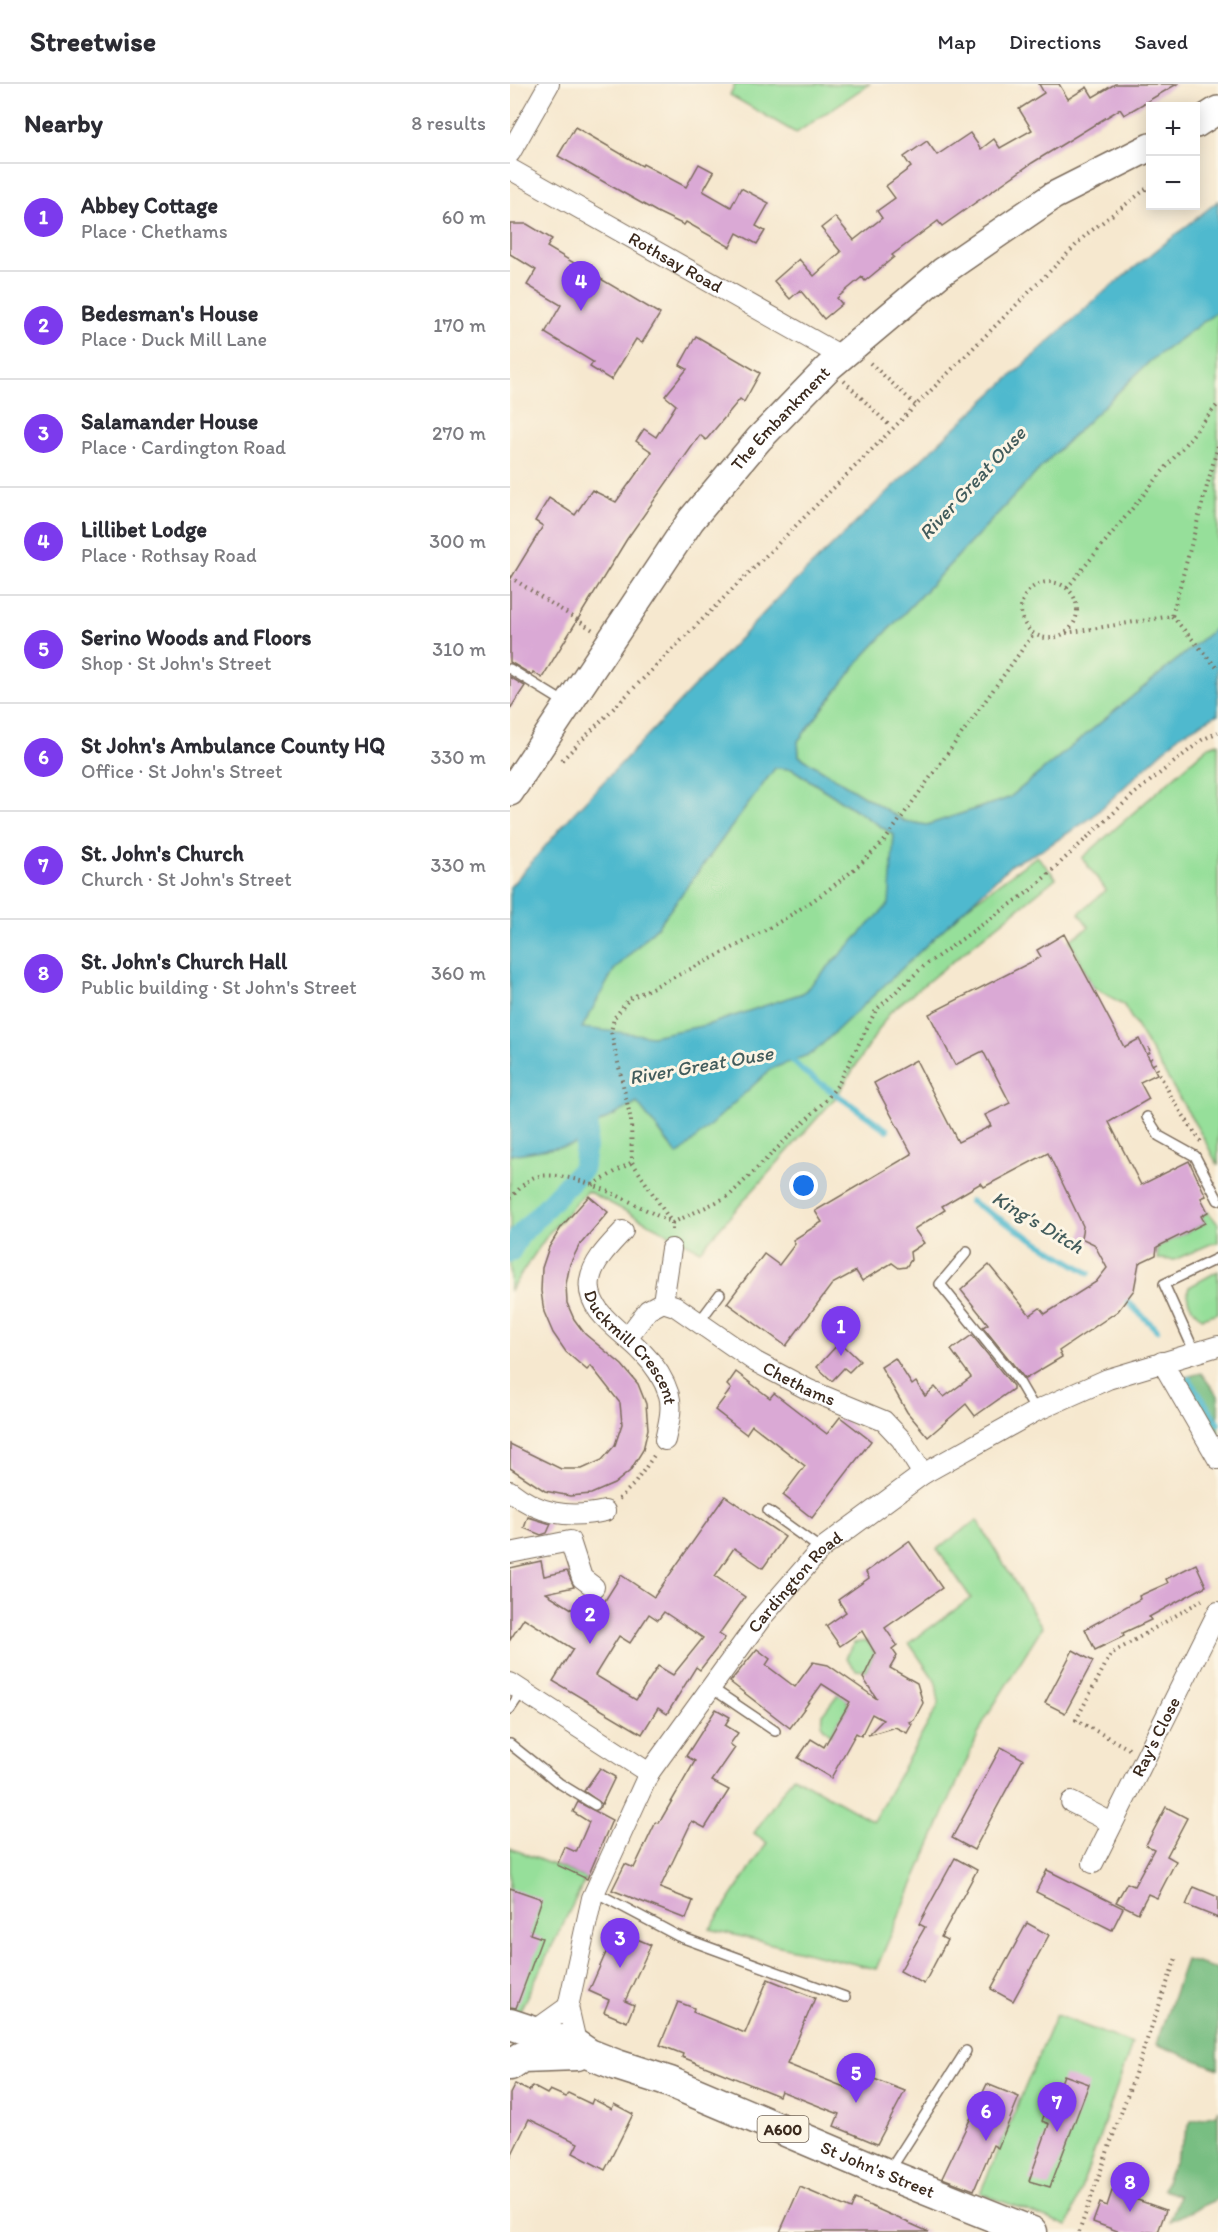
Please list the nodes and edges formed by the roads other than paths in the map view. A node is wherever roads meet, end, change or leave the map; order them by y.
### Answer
1 (549, 84) edge
2 (1218, 110) edge
3 (1200, 121) edge
4 (1146, 149) edge
5 (510, 153) edge
6 (510, 169) edge
7 (841, 356) junction
8 (510, 669) edge
9 (569, 705) junction
10 (510, 792) edge
11 (1147, 1117) dead end
12 (1218, 1200) edge
13 (623, 1231) dead end
14 (671, 1249) dead end
15 (967, 1252) dead end
16 (1218, 1258) edge
17 (720, 1294) dead end
18 (663, 1302) junction
19 (699, 1322) junction
20 (627, 1338) junction
21 (1218, 1346) edge
22 (1195, 1353) junction
23 (1162, 1362) junction
24 (1036, 1411) junction
25 (665, 1440) road end
26 (1218, 1459) edge
27 (922, 1474) junction
28 (510, 1491) edge
29 (605, 1511) road end
30 (768, 1511) dead end
31 (821, 1549) junction
32 (510, 1553) edge
33 (594, 1587) dead end
34 (1213, 1604) edge
35 (516, 1687) edge
36 (710, 1687) junction
37 (510, 1709) edge
38 (775, 1731) dead end
39 (511, 1747) edge
40 (650, 1773) junction
41 (1071, 1802) dead end
42 (595, 1805) dead end
43 (1112, 1823) junction
44 (1093, 1863) dead end
45 (595, 1892) junction
46 (844, 1997) dead end
47 (568, 2007) junction
48 (522, 2028) edge
49 (583, 2050) junction
50 (966, 2051) dead end
51 (510, 2064) edge
52 (887, 2174) junction
53 (971, 2221) edge
54 (1032, 2232) edge

1 - 5 street
2 - 3 street
4 - 7 street, The Embankment
6 - 7 street, Rothsay Road
7 - 9 street, The Embankment
8 - 9 lane
9 - 10 street, The Embankment
11 - 12 lane
13 - 20 street, Duckmill Crescent
14 - 18 street
15 - 24 lane
16 - 22 lane
17 - 19 lane
18 - 19 street, Chethams
18 - 20 street
19 - 27 street, Chethams
20 - 25 street, Duckmill Crescent
21 - 22 street, Cardington Road
22 - 23 street, Cardington Road
23 - 24 street, Cardington Road
23 - 26 street
24 - 27 street, Cardington Road
27 - 31 street, Cardington Road
28 - 29 street
30 - 31 lane
31 - 36 street, Cardington Road
32 - 33 street
34 - 43 street, Ray's Close
35 - 37 lane
35 - 40 street
36 - 38 lane
36 - 40 street, Cardington Road
39 - 42 lane
40 - 45 street, Cardington Road
41 - 43 street
43 - 44 street, Ray's Close
45 - 46 lane
45 - 47 street, Cardington Road
47 - 48 street
47 - 49 street, Cardington Road
48 - 49 main road, A600
49 - 51 main road, A600
49 - 52 main road, St John's Street / A600
50 - 52 lane
52 - 53 main road, St John's Street / A600
53 - 54 main road, St John's Street / A600

